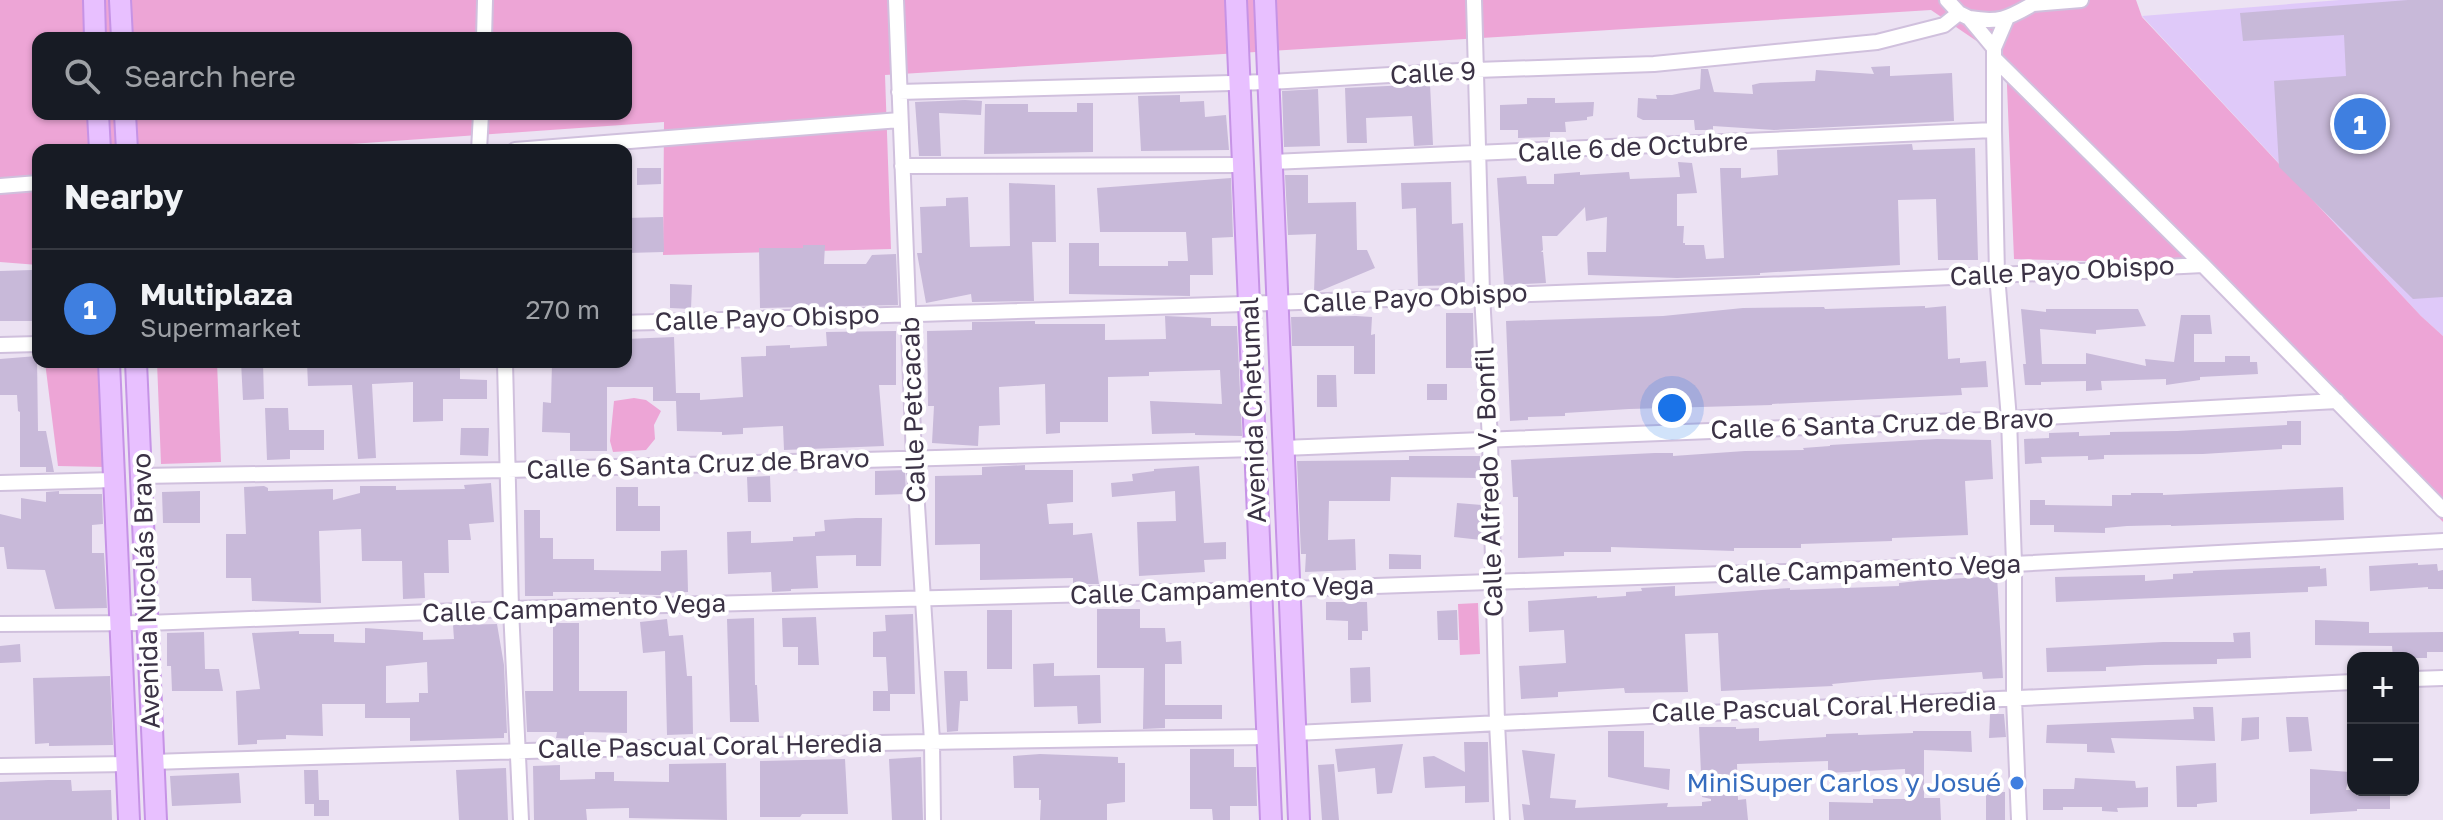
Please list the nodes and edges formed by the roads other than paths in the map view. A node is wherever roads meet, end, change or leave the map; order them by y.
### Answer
1 (485, 0) edge
2 (896, 0) edge
3 (1236, 0) edge
4 (1265, 0) edge
5 (1474, 0) edge
6 (1947, 0) edge
7 (2081, 0) edge
8 (2034, 2) edge
9 (94, 4) edge
10 (120, 8) edge
11 (1964, 15) junction
12 (2006, 20) junction
13 (95, 32) edge
14 (122, 32) edge
15 (484, 32) edge
16 (1994, 53) junction
17 (1476, 70) junction
18 (1239, 82) junction
19 (1269, 82) junction
20 (899, 92) junction
21 (98, 120) edge
22 (125, 120) edge
23 (481, 120) edge
24 (900, 120) junction
25 (1994, 130) junction
26 (100, 144) edge
27 (127, 144) edge
28 (479, 144) edge
29 (592, 144) edge
30 (1479, 154) junction
31 (1272, 162) junction
32 (1243, 165) junction
33 (902, 166) junction
34 (32, 183) edge
35 (0, 186) edge
36 (2203, 265) junction
37 (1997, 275) junction
38 (1482, 294) junction
39 (1249, 304) junction
40 (1278, 304) junction
41 (909, 314) junction
42 (632, 323) edge
43 (32, 344) edge
44 (0, 345) edge
45 (109, 368) edge
46 (136, 368) edge
47 (505, 368) edge
48 (2337, 401) junction
49 (2009, 419) junction
50 (1490, 440) junction
51 (1283, 448) junction
52 (1255, 449) junction
53 (914, 458) junction
54 (508, 470) junction
55 (141, 476) junction
56 (114, 480) junction
57 (0, 483) edge
58 (2443, 510) edge
59 (2443, 541) edge
60 (2014, 564) junction
61 (1493, 581) junction
62 (1261, 589) junction
63 (1289, 589) junction
64 (922, 599) junction
65 (511, 609) junction
66 (121, 623) junction
67 (147, 623) junction
68 (0, 624) edge
69 (2443, 678) edge
70 (2419, 679) edge
71 (2347, 682) edge
72 (2014, 699) junction
73 (1497, 723) junction
74 (1295, 733) junction
75 (1267, 737) junction
76 (932, 741) junction
77 (519, 750) junction
78 (153, 762) junction
79 (127, 764) junction
80 (0, 766) edge
81 (129, 820) edge
82 (156, 820) edge
83 (521, 820) edge
84 (933, 820) edge
85 (1271, 820) edge
86 (1299, 820) edge
87 (1502, 820) edge
88 (2019, 820) edge

1 - 15 street
2 - 20 street, Calle Petcacab
3 - 18 main road, Avenida Chetumal
4 - 19 main road, Avenida Chetumal
5 - 17 street, Calle Alfredo V. Bonfil
6 - 11 street
7 - 8 street
8 - 12 street
9 - 10 main road
9 - 13 main road
10 - 14 main road
11 - 12 street
11 - 16 street
11 - 17 street, Calle 9
12 - 16 street
16 - 25 street
16 - 36 street
17 - 19 street, Calle 9
17 - 30 street, Calle Alfredo V. Bonfil
18 - 19 street, Calle 9
18 - 20 street, Calle 9
18 - 32 main road, Avenida Chetumal
19 - 31 main road, Avenida Chetumal
20 - 24 street, Calle Petcacab
21 - 26 main road
22 - 27 main road
23 - 28 street
24 - 29 street
24 - 33 street, Calle Petcacab
25 - 30 street, Calle 6 de Octubre
25 - 37 street
30 - 31 street, Calle 6 de Octubre
30 - 38 street, Calle Alfredo V. Bonfil
31 - 40 main road, Avenida Chetumal
32 - 33 street
32 - 39 main road, Avenida Chetumal
33 - 41 street, Calle Petcacab
34 - 35 street
36 - 37 street, Calle Payo Obispo
36 - 48 street
37 - 38 street, Calle Payo Obispo
37 - 49 street
38 - 40 street, Calle Payo Obispo
38 - 50 street, Calle Alfredo V. Bonfil
39 - 40 street, Calle Payo Obispo
39 - 41 street, Calle Payo Obispo
39 - 52 main road, Avenida Chetumal
40 - 51 main road, Avenida Chetumal
41 - 42 street, Calle Payo Obispo
41 - 53 street, Calle Petcacab
43 - 44 street
45 - 56 main road, Avenida Nicolás Bravo
46 - 55 main road, Avenida Nicolás Bravo
47 - 54 street
48 - 49 street, Calle 6 Santa Cruz de Bravo
48 - 58 street
49 - 50 street, Calle 6 Santa Cruz de Bravo
49 - 60 street
50 - 51 street, Calle 6 Santa Cruz de Bravo
50 - 61 street, Calle Alfredo V. Bonfil
51 - 63 main road, Avenida Chetumal
52 - 53 street, Calle 6 Santa Cruz de Bravo
52 - 62 main road, Avenida Chetumal
53 - 54 street, Calle 6 Santa Cruz de Bravo
53 - 64 street, Calle Petcacab
54 - 55 street, Calle 6 Santa Cruz de Bravo
54 - 65 street
55 - 67 main road, Avenida Nicolás Bravo
56 - 57 street
56 - 66 main road, Avenida Nicolás Bravo
59 - 60 street, Calle Campamento Vega
60 - 61 street, Calle Campamento Vega
60 - 72 street
61 - 63 street, Calle Campamento Vega
61 - 73 street, Calle Alfredo V. Bonfil
62 - 63 street, Calle Campamento Vega
62 - 64 street, Calle Campamento Vega
62 - 75 main road, Avenida Chetumal
63 - 74 main road, Avenida Chetumal
64 - 65 street, Calle Campamento Vega
64 - 76 street, Calle Petcacab
65 - 67 street, Calle Campamento Vega
65 - 77 street
66 - 67 street, Calle Campamento Vega
66 - 68 street, Calle Campamento Vega
66 - 79 main road, Avenida Nicolás Bravo
67 - 78 main road, Avenida Nicolás Bravo
69 - 70 street
71 - 72 street, Calle Pascual Coral Heredia
72 - 73 street, Calle Pascual Coral Heredia
72 - 88 street
73 - 74 street, Calle Pascual Coral Heredia
73 - 87 street, Calle Alfredo V. Bonfil
74 - 86 main road, Avenida Chetumal
75 - 76 street, Calle Pascual Coral Heredia
75 - 85 main road, Avenida Chetumal
76 - 77 street, Calle Pascual Coral Heredia
76 - 84 street, Calle Petcacab
77 - 78 street, Calle Pascual Coral Heredia
77 - 83 street
78 - 82 main road, Avenida Nicolás Bravo
79 - 80 street
79 - 81 main road, Avenida Nicolás Bravo

